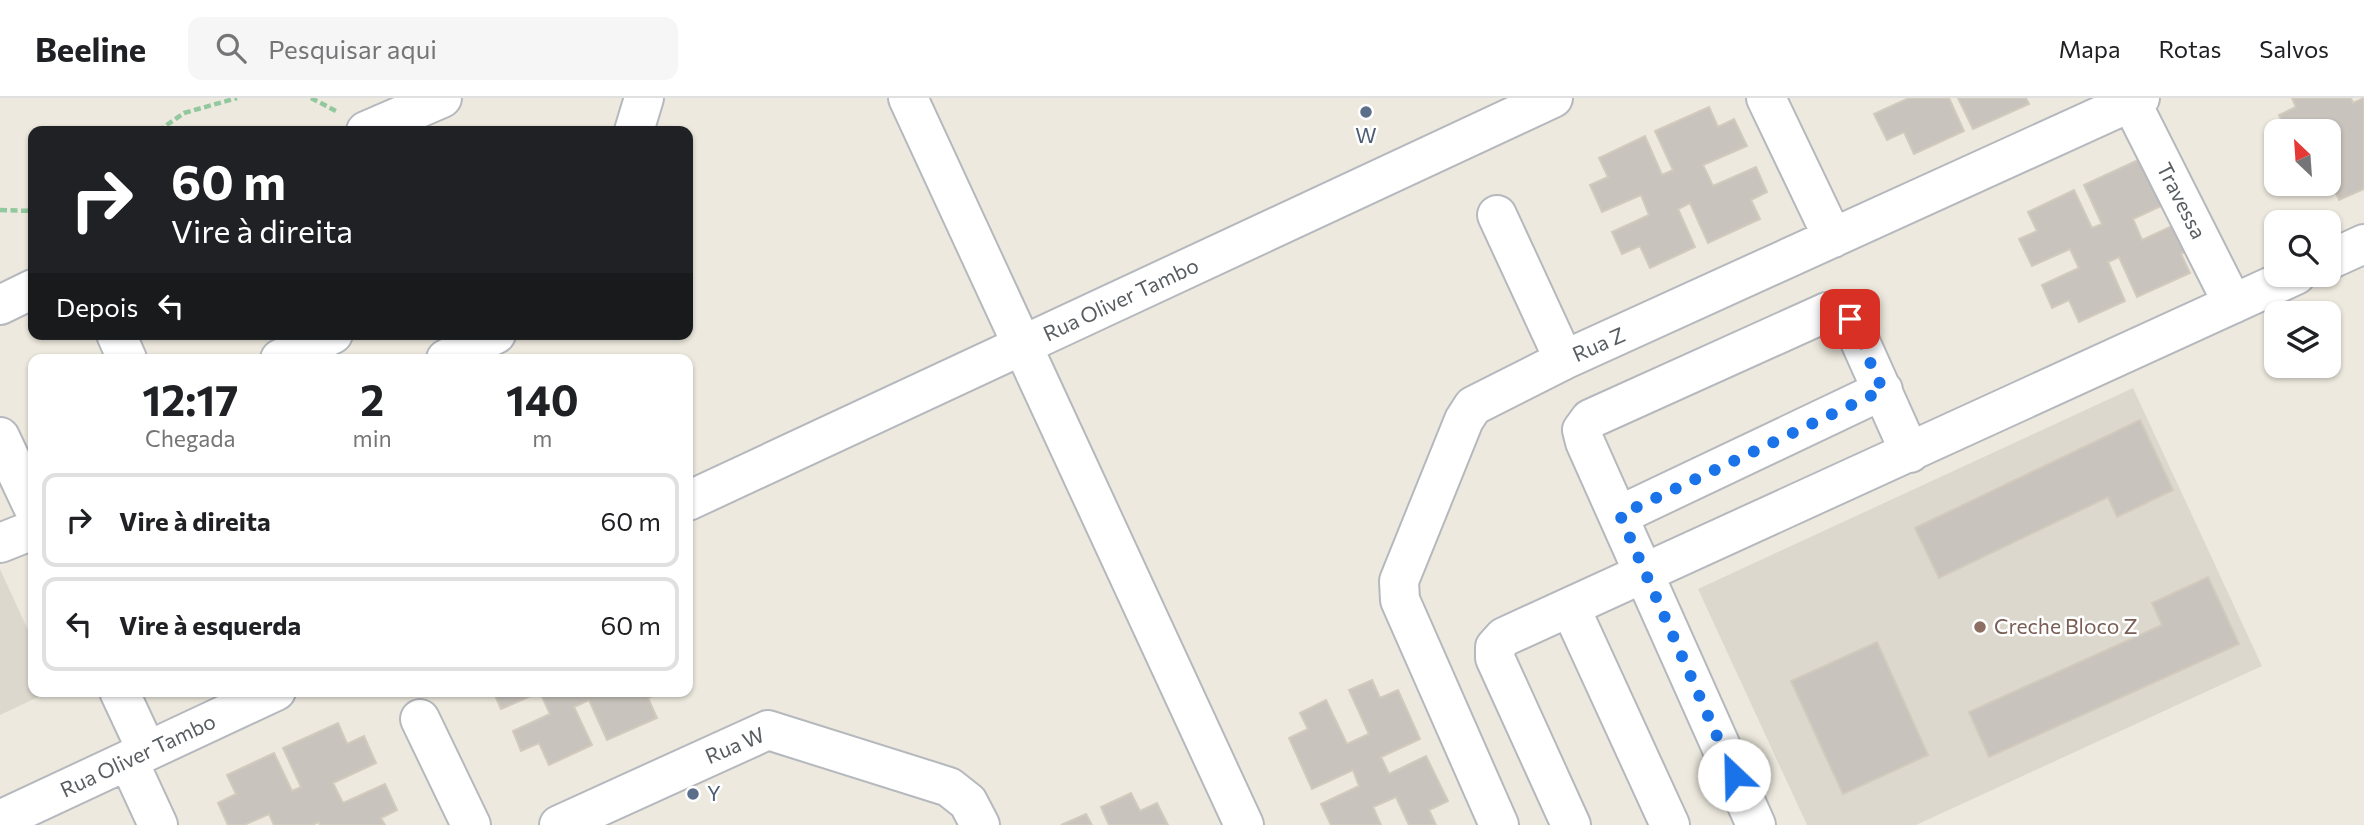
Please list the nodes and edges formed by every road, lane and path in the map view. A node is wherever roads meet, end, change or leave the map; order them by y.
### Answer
1 (237, 98) edge
2 (442, 98) edge
3 (644, 98) edge
4 (908, 98) edge
5 (1553, 98) edge
6 (1766, 98) edge
7 (2134, 99) edge
8 (385, 120) edge
9 (165, 126) edge
10 (636, 126) edge
11 (0, 210) edge
12 (28, 211) edge
13 (1497, 215) dead end
14 (1833, 238) junction
15 (2364, 244) edge
16 (2341, 255) edge
17 (2270, 287) edge
18 (28, 291) edge
19 (2233, 304) junction
20 (0, 305) edge
21 (320, 340) edge
22 (484, 340) edge
23 (1022, 346) junction
24 (291, 354) edge
25 (456, 354) edge
26 (1564, 360) junction
27 (1883, 390) junction
28 (0, 437) edge
29 (1910, 453) junction
30 (28, 496) edge
31 (693, 499) edge
32 (1620, 515) junction
33 (28, 532) edge
34 (0, 543) edge
35 (1644, 573) junction
36 (1570, 607) junction
37 (121, 697) edge
38 (263, 697) edge
39 (420, 719) dead end
40 (137, 756) junction
41 (0, 820) edge
42 (158, 825) edge
43 (471, 825) edge
44 (559, 825) edge
45 (979, 825) edge
46 (1244, 825) edge
47 (1499, 825) edge
48 (1571, 825) edge
49 (1670, 825) edge
50 (1756, 825) edge

1 - 9 path
2 - 8 street
3 - 10 street
4 - 23 street
5 - 23 street, Rua Oliver Tambo
6 - 14 street
7 - 14 street, Rua Z
7 - 19 street, Travessa
11 - 12 path
13 - 26 street
14 - 26 street, Rua Z
15 - 16 street
17 - 19 street
18 - 20 street
19 - 29 street
21 - 24 street
22 - 25 street
23 - 31 street, Rua Oliver Tambo
23 - 46 street
26 - 47 street, Rua Z
27 - 29 street
27 - 32 street
27 - 32 street
28 - 30 street
29 - 35 street
32 - 35 street
33 - 34 street
35 - 36 street
35 - 50 street
36 - 48 street
36 - 49 street
37 - 40 street
38 - 40 street, Rua Oliver Tambo
39 - 43 street
40 - 41 street, Rua Oliver Tambo
40 - 42 street
44 - 45 street, Rua W

